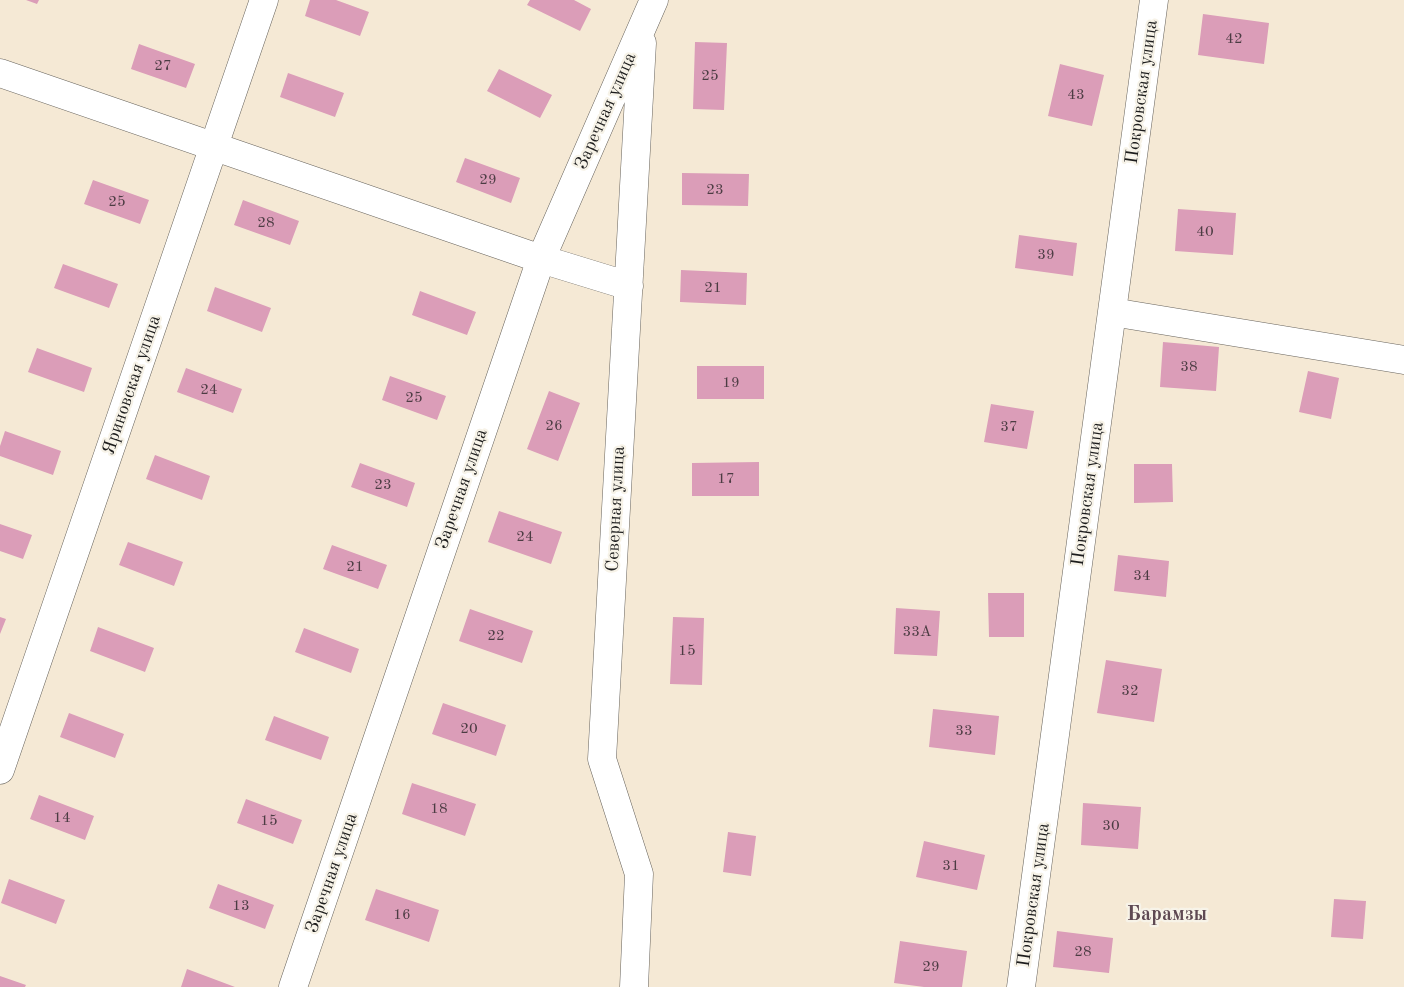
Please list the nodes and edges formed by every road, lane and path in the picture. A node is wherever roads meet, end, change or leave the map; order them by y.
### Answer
1 (264, 0) edge
2 (654, 0) edge
3 (1154, 0) edge
4 (643, 25) junction
5 (0, 73) edge
6 (214, 146) junction
7 (541, 258) junction
8 (628, 286) junction
9 (1112, 312) junction
10 (1404, 360) edge
11 (0, 770) edge
12 (293, 987) edge
13 (634, 987) edge
14 (1021, 987) edge

1 - 6 street, Яриновская улица
2 - 4 street, Заречная улица
3 - 9 street, Покровская улица
4 - 7 street, Заречная улица
4 - 8 street, Северная улица
5 - 6 street
6 - 7 street
6 - 11 street, Яриновская улица
7 - 8 street
7 - 12 street, Заречная улица
8 - 13 street, Северная улица
9 - 10 street
9 - 14 street, Покровская улица

